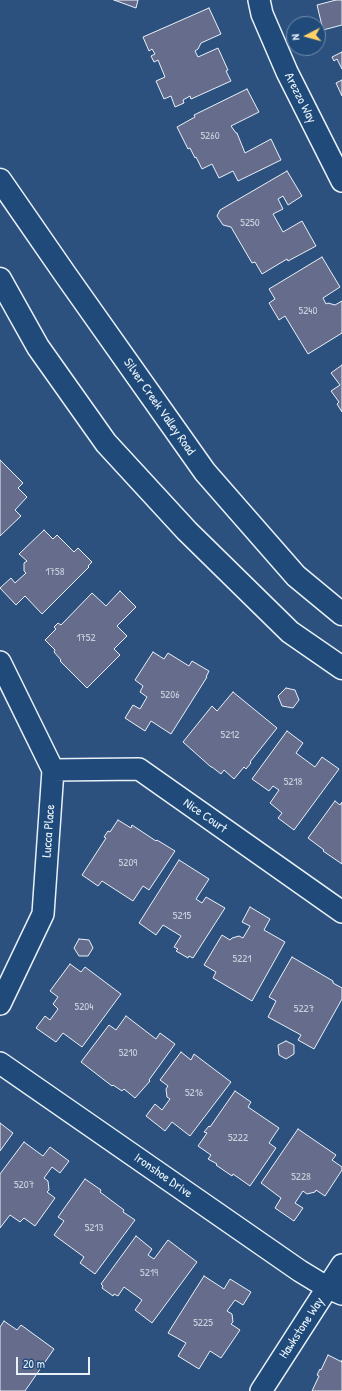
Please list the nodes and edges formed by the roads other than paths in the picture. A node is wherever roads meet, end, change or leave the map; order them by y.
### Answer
1 (260, 7) edge
2 (0, 180) edge
3 (342, 181) edge
4 (0, 279) edge
5 (342, 614) edge
6 (0, 662) edge
7 (342, 668) edge
8 (53, 770) junction
9 (342, 912) edge
10 (0, 1004) edge
11 (0, 1063) edge
12 (342, 1265) edge
13 (335, 1291) edge
14 (261, 1391) edge

1 - 3 street, Arezzo Way
2 - 5 main road, Silver Creek Valley Road
4 - 7 main road
6 - 8 street
8 - 9 street, Nice Court
8 - 10 street, Lucca Place
11 - 13 street, Ironshoe Drive
12 - 13 street, Hawkstone Way
13 - 14 street, Hawkstone Way

